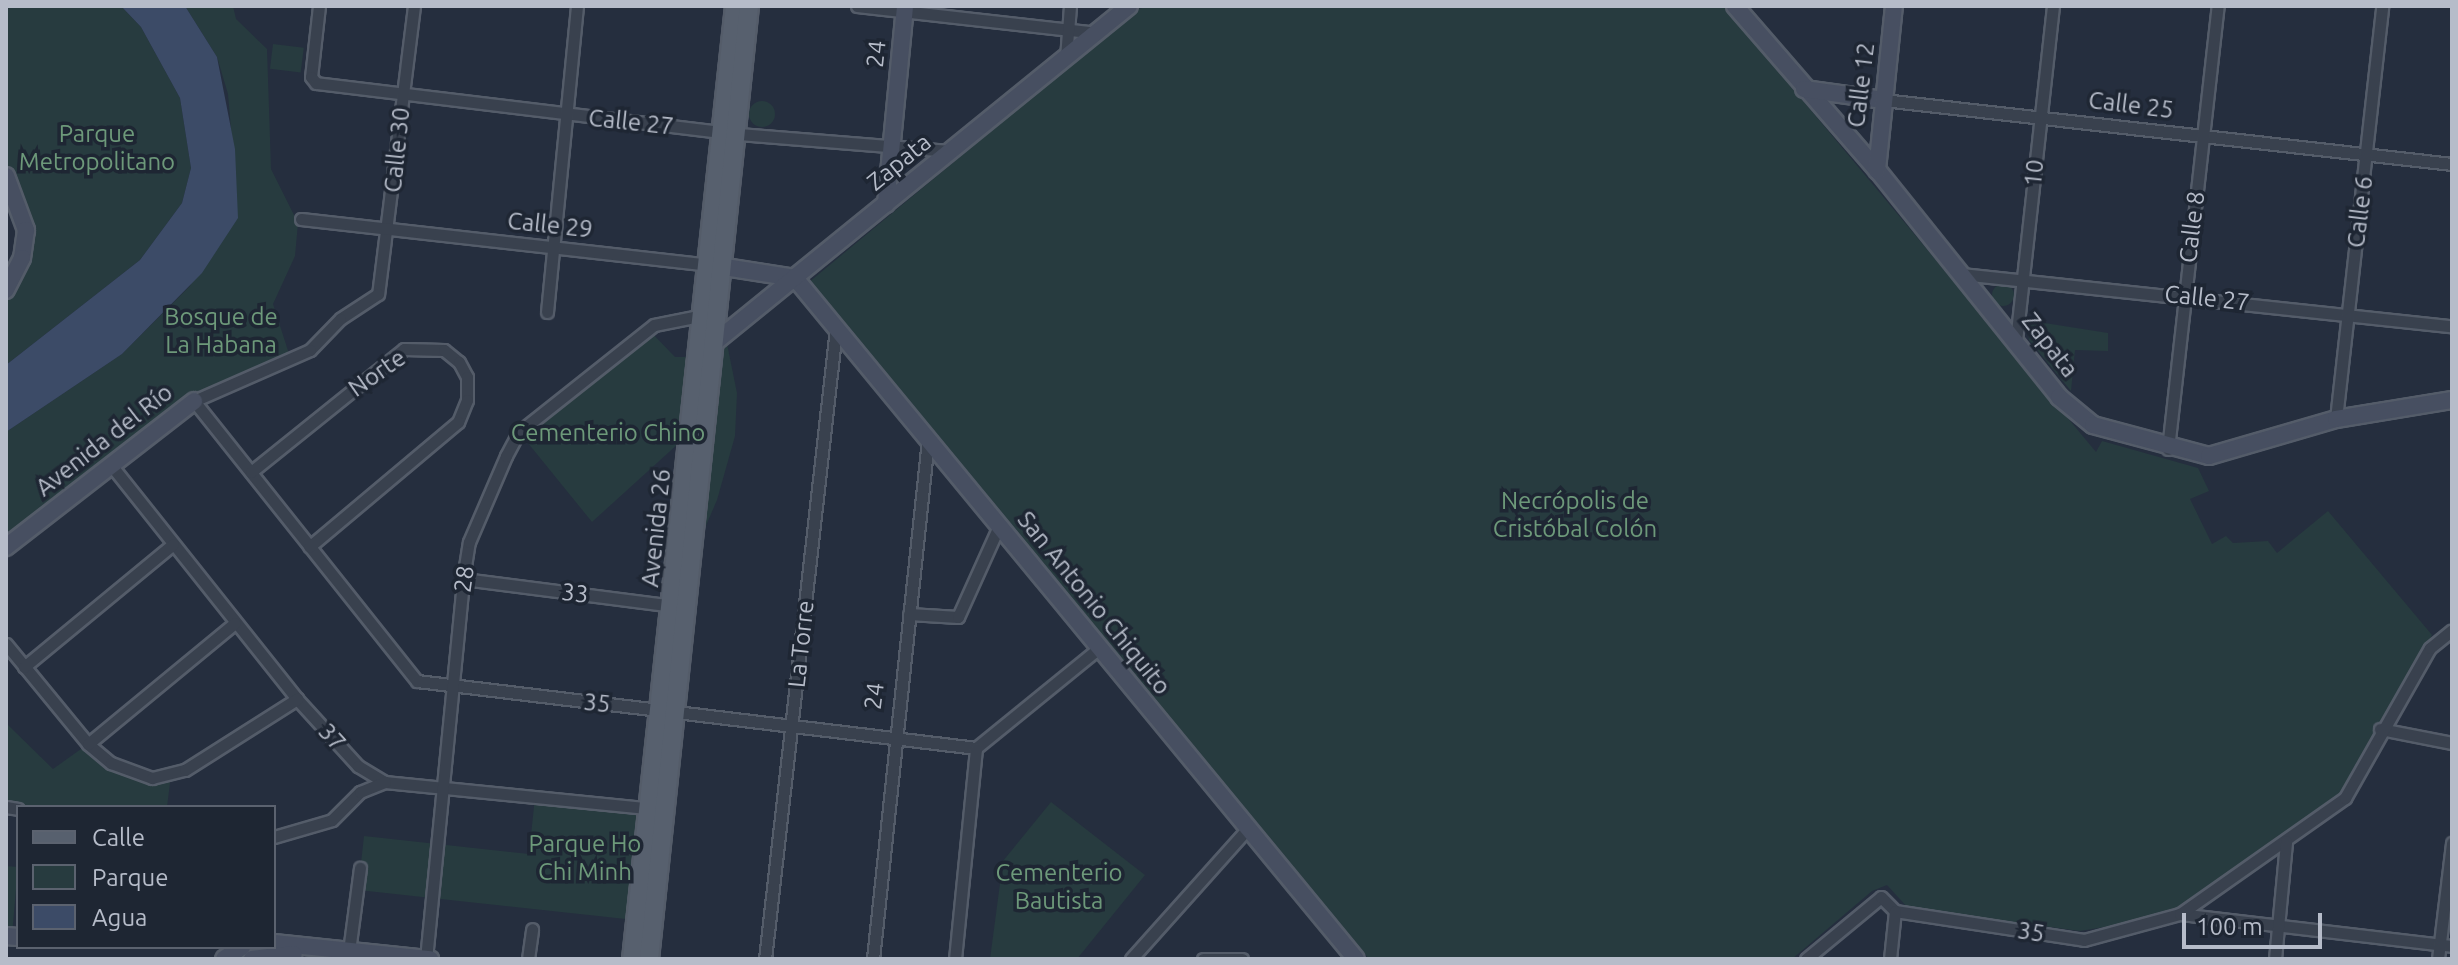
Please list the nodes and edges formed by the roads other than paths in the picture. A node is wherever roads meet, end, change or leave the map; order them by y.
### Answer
1 (319, 6) edge
2 (414, 6) edge
3 (577, 6) edge
4 (735, 6) edge
5 (749, 6) edge
6 (857, 6) edge
7 (1070, 6) edge
8 (1129, 6) edge
9 (1735, 6) edge
10 (1894, 6) edge
11 (2053, 6) edge
12 (2218, 6) edge
13 (2382, 6) edge
14 (905, 9) edge
15 (1068, 30) junction
16 (1097, 33) junction
17 (1066, 59) junction
18 (1804, 89) junction
19 (403, 96) junction
20 (1883, 100) junction
21 (565, 114) junction
22 (2040, 118) junction
23 (731, 133) junction
24 (1879, 136) junction
25 (2202, 137) junction
26 (890, 147) junction
27 (951, 151) junction
28 (1862, 153) junction
29 (2368, 155) junction
30 (2452, 164) edge
31 (1877, 170) junction
32 (6, 176) edge
33 (886, 204) junction
34 (301, 219) dead end
35 (389, 230) junction
36 (553, 250) junction
37 (717, 266) junction
38 (1962, 274) junction
39 (795, 278) junction
40 (2023, 280) junction
41 (8, 283) edge
42 (2184, 295) junction
43 (547, 312) dead end
44 (2347, 313) junction
45 (704, 315) junction
46 (2452, 326) edge
47 (836, 329) junction
48 (2016, 341) junction
49 (715, 342) junction
50 (699, 357) junction
51 (2452, 400) edge
52 (194, 401) junction
53 (2336, 419) junction
54 (928, 440) junction
55 (2168, 449) junction
56 (111, 465) junction
57 (251, 472) junction
58 (999, 526) junction
59 (173, 544) junction
60 (6, 547) edge
61 (309, 547) junction
62 (463, 579) junction
63 (679, 606) junction
64 (909, 614) junction
65 (235, 623) junction
66 (2447, 632) edge
67 (6, 644) edge
68 (1099, 648) junction
69 (24, 667) junction
70 (451, 686) junction
71 (297, 699) junction
72 (667, 711) junction
73 (793, 726) junction
74 (2380, 729) junction
75 (893, 740) junction
76 (2452, 743) edge
77 (88, 744) junction
78 (976, 748) junction
79 (385, 782) junction
80 (443, 788) junction
81 (655, 809) junction
82 (1248, 828) junction
83 (276, 836) edge
84 (2286, 842) junction
85 (2452, 843) edge
86 (360, 868) dead end
87 (1895, 911) junction
88 (2180, 914) junction
89 (2279, 925) junction
90 (532, 929) dead end
91 (276, 943) edge
92 (2446, 945) edge
93 (347, 956) edge
94 (252, 959) edge
95 (427, 959) edge
96 (528, 959) edge
97 (632, 959) edge
98 (649, 959) edge
99 (765, 959) edge
100 (873, 959) edge
101 (955, 959) edge
102 (1131, 959) edge
103 (1203, 959) edge
104 (1242, 959) edge
105 (1356, 959) edge
106 (1806, 959) edge
107 (1890, 959) edge
108 (2275, 959) edge
109 (2438, 959) edge

1 - 19 street, Calle 27
2 - 19 street, Calle 30
3 - 21 street
4 - 23 main road, Avenida 26
5 - 23 main road, Avenida 26
6 - 14 street
7 - 15 street
8 - 16 main road, Zapata
9 - 18 main road, Zapata
10 - 20 main road, Calle 12
11 - 22 street, 10
12 - 25 street, Calle 8
13 - 29 street, Calle 6
14 - 15 street
14 - 26 main road, 24
15 - 16 street
15 - 17 street
16 - 17 main road, Zapata
17 - 27 main road, Zapata
18 - 20 main road, Calle 25
18 - 28 main road, Zapata
19 - 21 street, Calle 27
19 - 35 street, Calle 30
20 - 22 street, Calle 25
20 - 24 main road, Calle 12
21 - 23 street, Calle 27
21 - 36 street
22 - 25 street, Calle 25
22 - 40 street, 10
23 - 26 street, Calle 27
23 - 37 main road, Avenida 26
24 - 28 main road
24 - 31 main road, Calle 12
25 - 29 street, Calle 25
25 - 42 street, Calle 8
26 - 27 street, Calle 27
26 - 33 main road, 24
27 - 33 main road, Zapata
28 - 31 main road, Zapata
29 - 30 street, Calle 25
29 - 44 street, Calle 6
31 - 38 main road, Zapata
32 - 41 main road
33 - 39 main road, Zapata
34 - 35 street, Calle 29
35 - 36 street, Calle 29
35 - 52 street, Calle 30
36 - 37 street, Calle 29
36 - 43 street
37 - 39 main road, Calle 29
37 - 45 main road, Avenida 26
37 - 49 main road, Avenida 26
38 - 40 street, Calle 27
38 - 48 main road, Zapata
39 - 47 main road, San Antonio Chiquito
39 - 49 main road, Zapata
40 - 42 street, Calle 27
40 - 48 street, 10
42 - 44 street, Calle 27
42 - 55 street, Calle 8
44 - 46 street, Calle 27
44 - 53 street, Calle 6
45 - 50 main road, Avenida 26
45 - 62 street, 28
47 - 54 main road, San Antonio Chiquito
47 - 73 street, La Torre
48 - 55 main road, Zapata
49 - 50 main road, Zapata
49 - 63 main road, Avenida 26
50 - 63 main road, Avenida 26
51 - 53 main road, Zapata
52 - 56 main road, Avenida del Río
52 - 57 street, 35
53 - 55 main road, Zapata
54 - 58 main road, San Antonio Chiquito
54 - 64 street, 24
56 - 59 street, 37
56 - 60 main road, Avenida del Río
57 - 61 street, 35
57 - 61 street, Norte
58 - 64 street
58 - 68 main road, San Antonio Chiquito
59 - 65 street, 37
59 - 69 street
61 - 70 street, 35
62 - 63 street, 33
62 - 70 street, 28
63 - 72 main road, Avenida 26
64 - 75 street, 24
65 - 71 street, 37
65 - 77 street
66 - 74 street
67 - 69 street
68 - 78 street
68 - 82 main road, San Antonio Chiquito
69 - 77 street
70 - 72 street, 35
70 - 80 street, 28
71 - 77 street
71 - 79 street, 37
72 - 73 street, 35
72 - 81 main road, Avenida 26
73 - 75 street, 35
73 - 99 street, La Torre
74 - 76 street
74 - 84 street
75 - 78 street, 35
75 - 100 street, 24
78 - 101 street
79 - 80 street, 37
79 - 83 street
80 - 81 street, 37
80 - 95 street, 28
81 - 97 main road, Avenida 26
81 - 98 main road, Avenida 26
82 - 102 street
82 - 105 main road, San Antonio Chiquito
84 - 88 street
84 - 89 street
85 - 92 street
86 - 93 street
87 - 88 street, 35
87 - 106 street
87 - 107 street
88 - 89 street
89 - 92 street
89 - 108 street
90 - 96 street
91 - 93 main road
92 - 109 street
93 - 94 main road
93 - 95 main road
103 - 104 street

